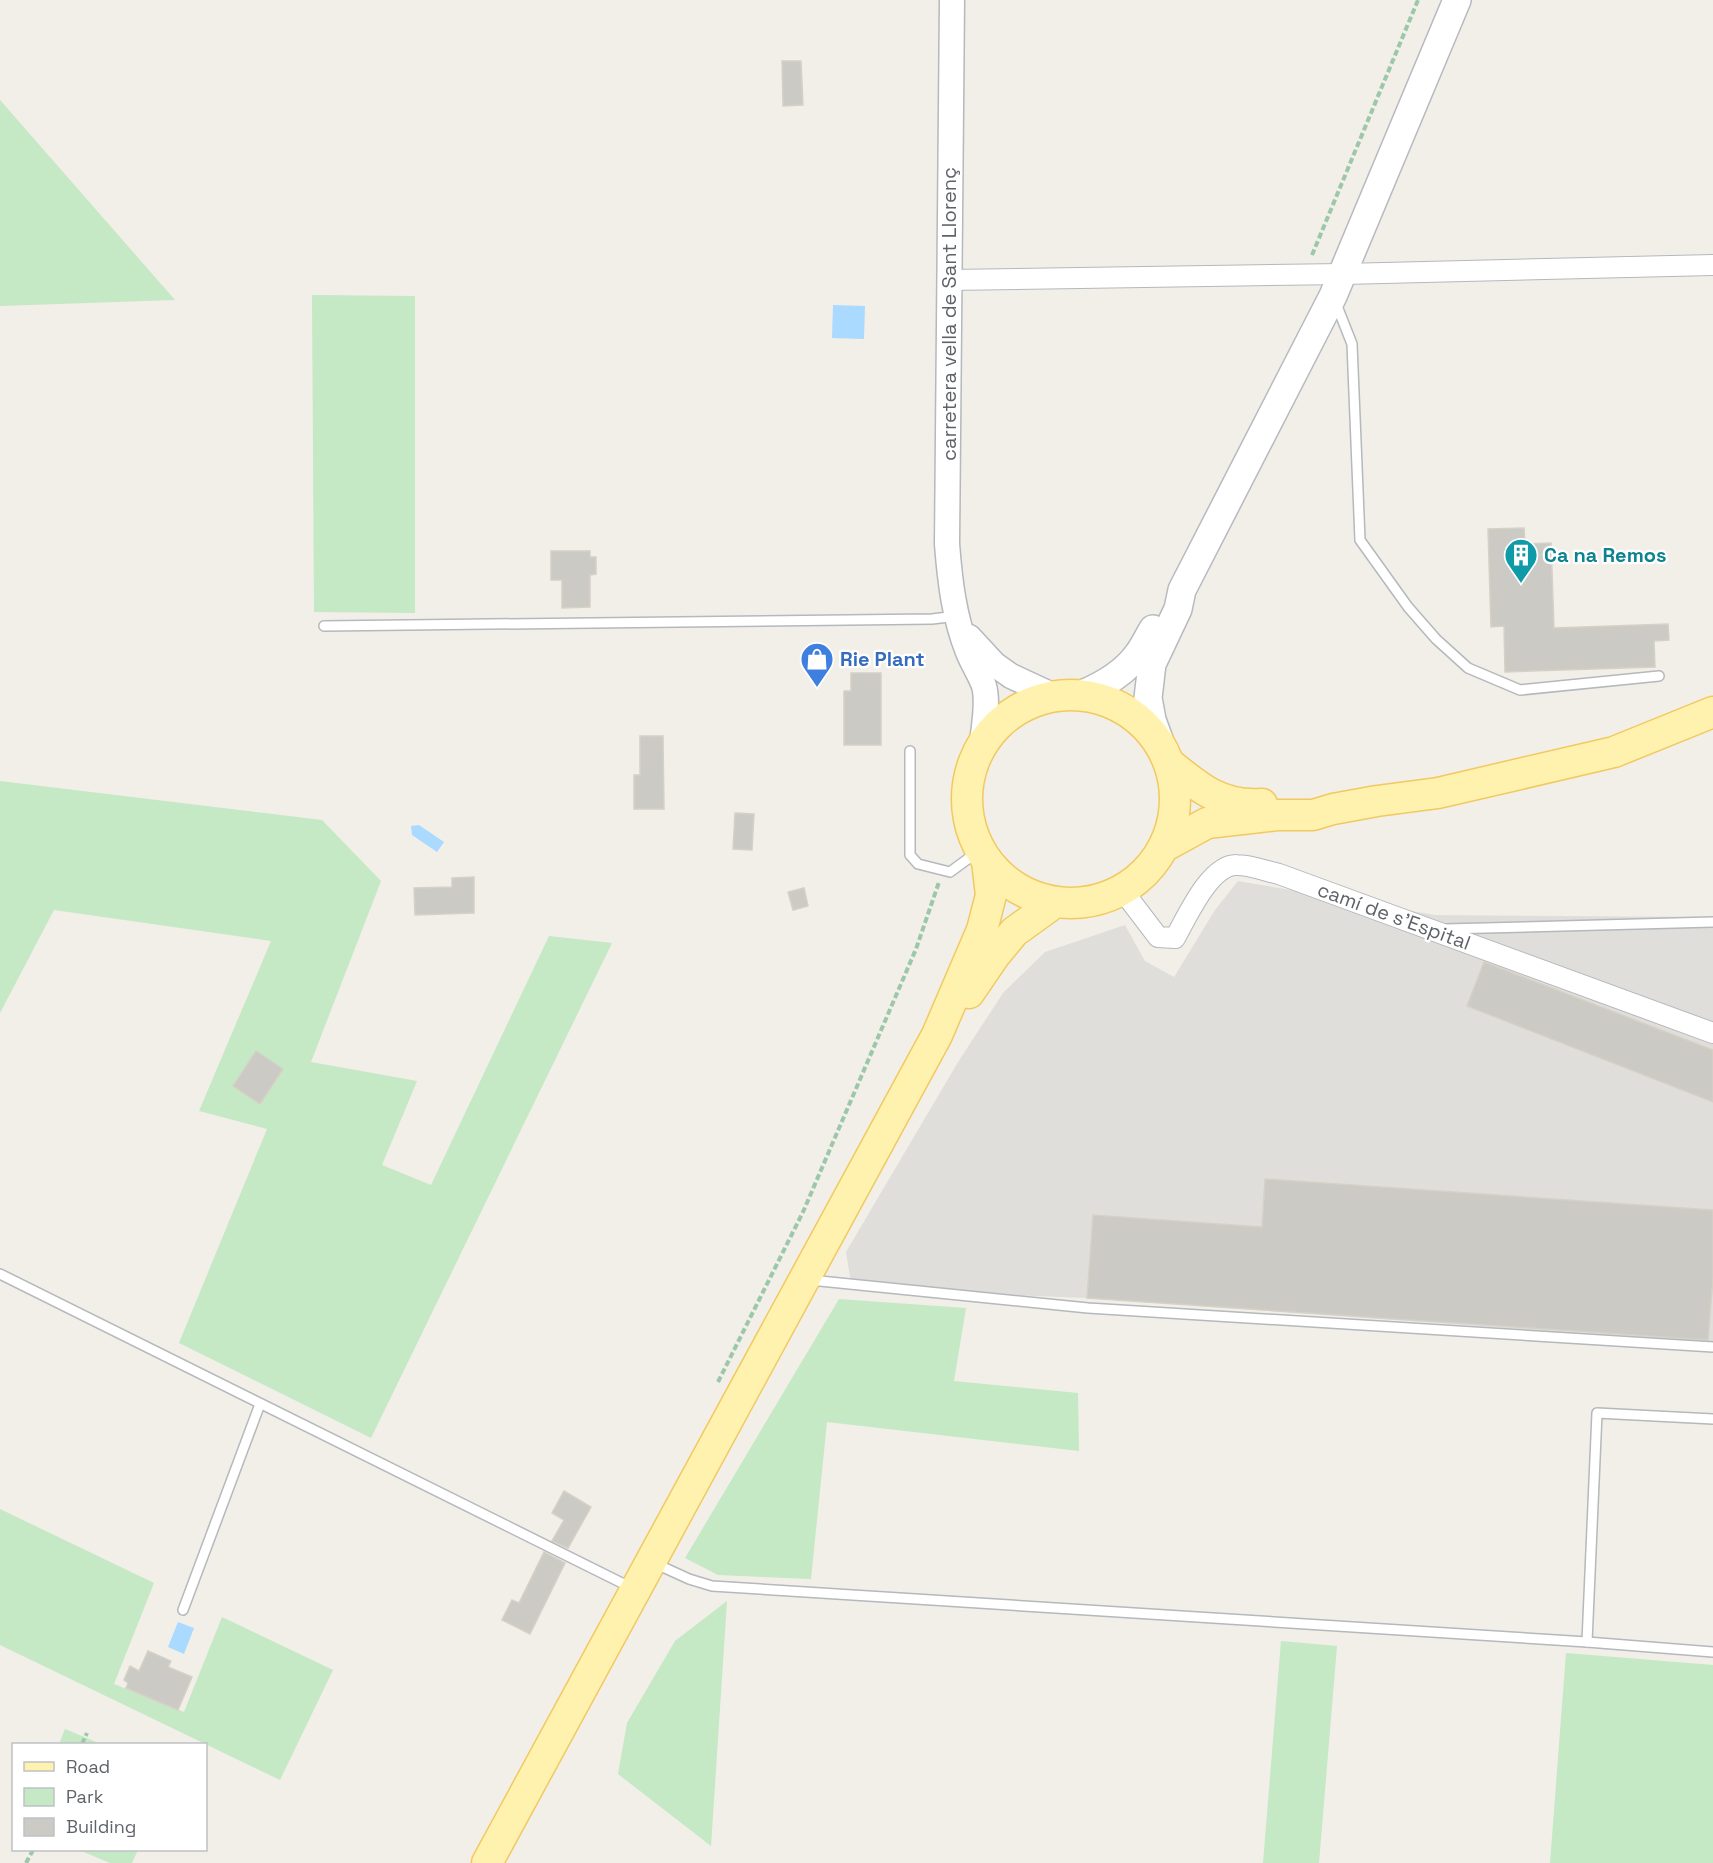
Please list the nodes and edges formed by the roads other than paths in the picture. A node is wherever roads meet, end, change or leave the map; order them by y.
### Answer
1 (952, 0) edge
2 (1457, 0) edge
3 (1713, 265) edge
4 (949, 280) junction
5 (1338, 285) junction
6 (1182, 590) junction
7 (958, 621) junction
8 (324, 626) dead end
9 (1659, 676) dead end
10 (1067, 695) junction
11 (1713, 712) edge
12 (982, 745) junction
13 (910, 751) dead end
14 (1165, 753) junction
15 (1333, 809) junction
16 (1165, 846) junction
17 (983, 856) junction
18 (1123, 891) junction
19 (1054, 903) junction
20 (1713, 922) edge
21 (1427, 929) junction
22 (1713, 1034) edge
23 (937, 1035) junction
24 (0, 1274) edge
25 (804, 1280) junction
26 (1713, 1347) edge
27 (260, 1404) junction
28 (1713, 1419) edge
29 (652, 1562) junction
30 (636, 1590) junction
31 (183, 1610) dead end
32 (1587, 1642) junction
33 (1713, 1652) edge
34 (488, 1863) edge

1 - 4 street, carretera vella de Sant Llorenç
2 - 5 main road
3 - 5 street
4 - 5 street
4 - 7 street, carretera vella de Sant Llorenç
5 - 6 main road
5 - 9 lane
6 - 10 main road
6 - 14 main road
7 - 8 lane
7 - 10 street
7 - 12 street, carretera vella de Sant Llorenç
10 - 12 main road
10 - 14 main road
11 - 15 main road
12 - 17 main road
13 - 17 lane
14 - 15 main road
14 - 16 main road
15 - 16 main road
16 - 18 main road
17 - 19 main road
17 - 23 main road
18 - 19 main road
18 - 21 street, camí de s'Espital
19 - 23 main road
20 - 21 lane
21 - 22 street, camí de s'Espital
23 - 25 main road
24 - 27 lane
25 - 26 lane
25 - 29 main road
27 - 30 lane
27 - 31 lane
28 - 32 lane
29 - 30 main road
29 - 32 lane
30 - 34 main road
32 - 33 lane

